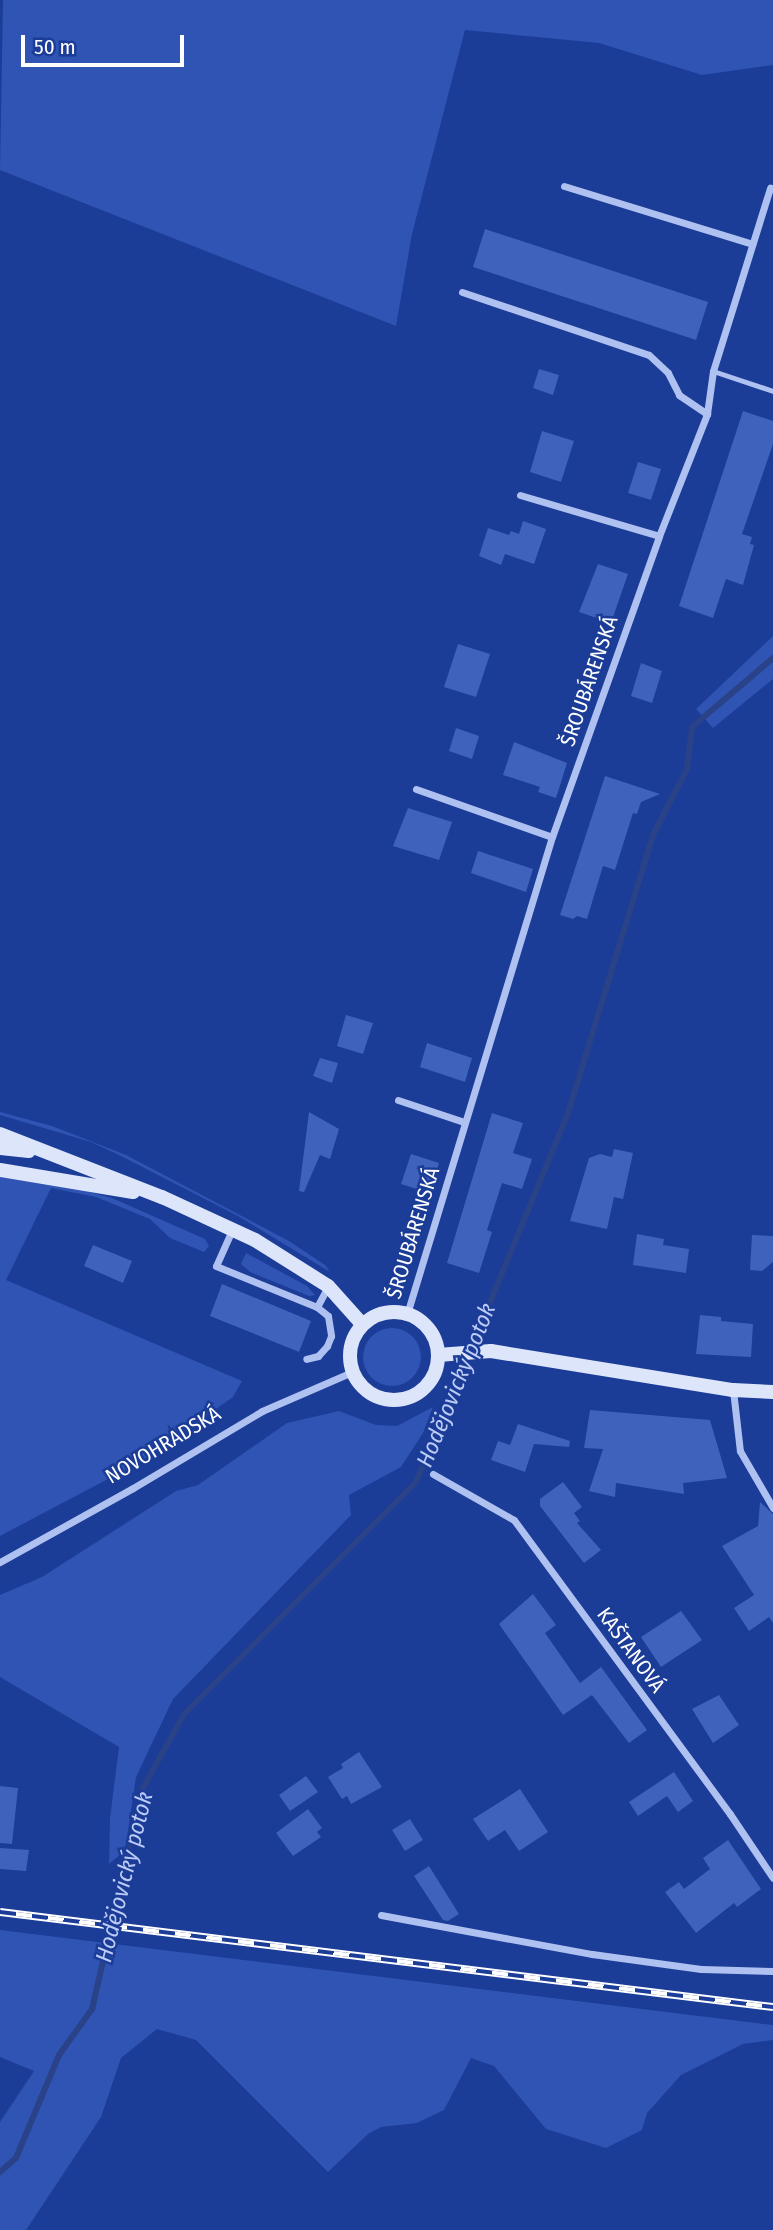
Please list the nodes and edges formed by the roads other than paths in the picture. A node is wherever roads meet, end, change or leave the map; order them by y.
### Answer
1 (564, 186) dead end
2 (770, 188) dead end
3 (752, 244) junction
4 (463, 292) dead end
5 (713, 371) junction
6 (773, 391) edge
7 (707, 414) junction
8 (520, 495) dead end
9 (659, 536) junction
10 (416, 789) dead end
11 (552, 837) junction
12 (398, 1100) dead end
13 (464, 1122) junction
14 (0, 1135) edge
15 (0, 1148) edge
16 (44, 1152) junction
17 (0, 1170) edge
18 (162, 1196) junction
19 (232, 1230) junction
20 (328, 1286) junction
21 (317, 1307) junction
22 (407, 1314) junction
23 (362, 1324) junction
24 (438, 1355) junction
25 (306, 1359) dead end
26 (352, 1372) junction
27 (733, 1390) junction
28 (773, 1392) edge
29 (433, 1474) dead end
30 (773, 1508) edge
31 (0, 1562) edge
32 (773, 1878) edge
33 (381, 1915) dead end
34 (773, 1971) edge

1 - 3 street
2 - 3 street, ŠROUBÁRENSKÁ
3 - 5 street, ŠROUBÁRENSKÁ
4 - 7 street
5 - 6 lane
5 - 7 street, ŠROUBÁRENSKÁ
7 - 9 street, ŠROUBÁRENSKÁ
8 - 9 street
9 - 11 street, ŠROUBÁRENSKÁ
10 - 11 street
11 - 13 street, ŠROUBÁRENSKÁ
12 - 13 street
13 - 22 street, ŠROUBÁRENSKÁ
14 - 16 main road
15 - 16 main road
16 - 18 main road
17 - 18 main road
18 - 19 main road
19 - 20 main road
19 - 21 street
20 - 21 street
20 - 23 main road
21 - 25 street
22 - 23 main road
22 - 24 main road
23 - 26 main road
24 - 26 main road
24 - 27 main road
26 - 31 street, NOVOHRADSKÁ
27 - 28 main road
27 - 30 street
29 - 32 street, KAŠTANOVÁ
33 - 34 street

